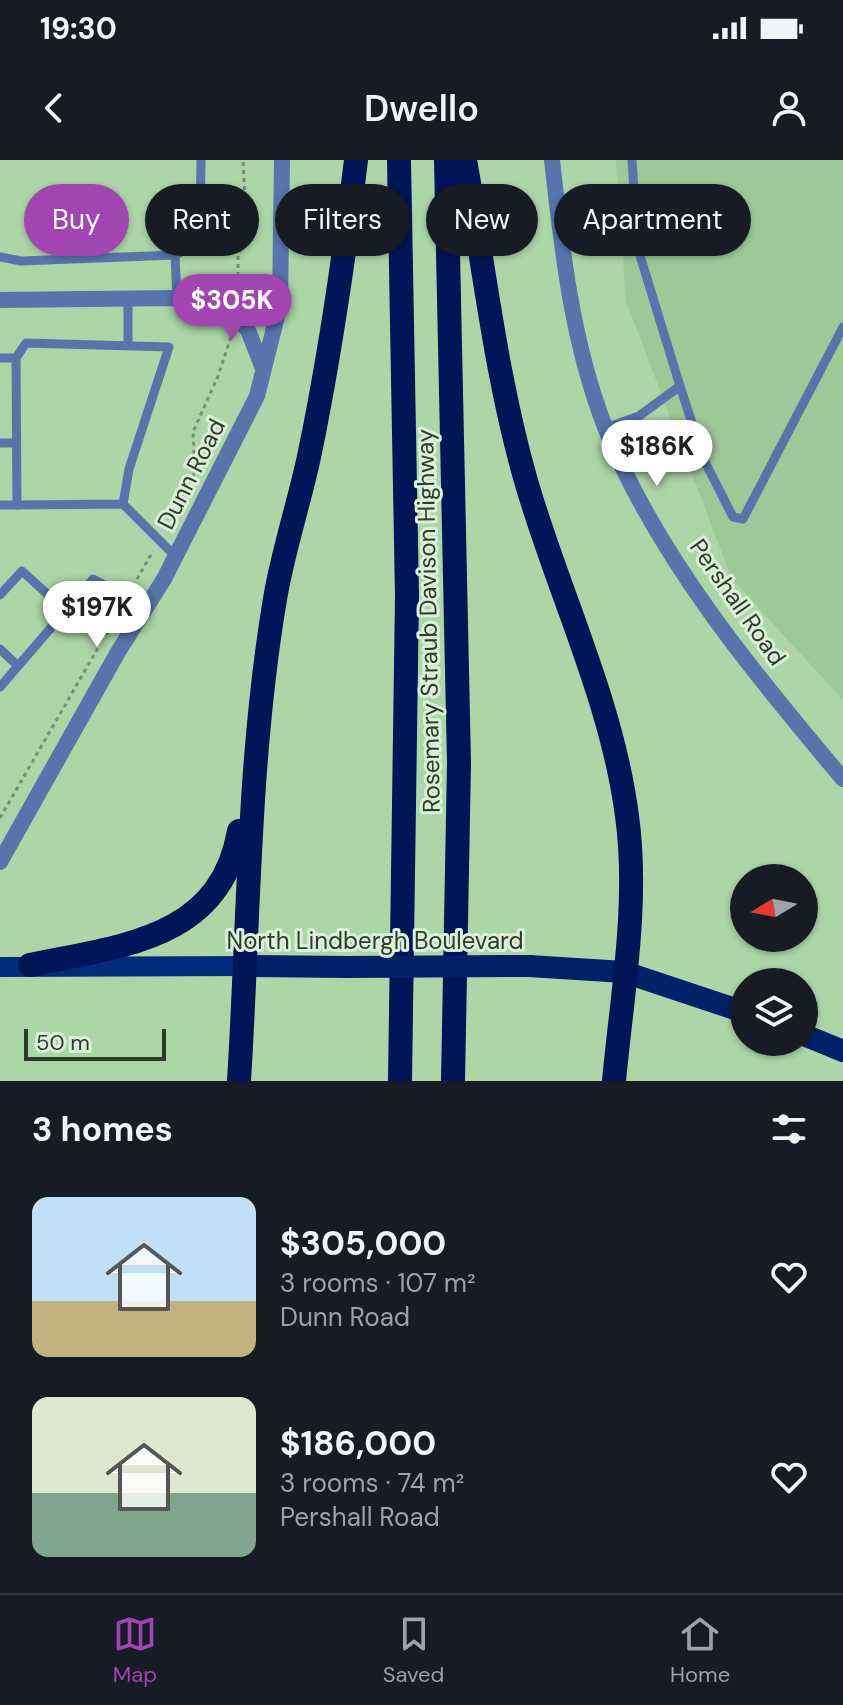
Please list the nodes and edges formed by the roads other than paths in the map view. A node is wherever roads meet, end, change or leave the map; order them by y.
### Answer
1 (201, 160) edge
2 (282, 160) edge
3 (356, 160) edge
4 (399, 160) edge
5 (446, 160) edge
6 (465, 160) edge
7 (552, 160) edge
8 (632, 160) edge
9 (201, 184) edge
10 (149, 256) edge
11 (175, 256) edge
12 (0, 257) edge
13 (128, 298) junction
14 (177, 298) junction
15 (0, 300) edge
16 (221, 300) junction
17 (280, 304) junction
18 (843, 327) edge
19 (128, 344) junction
20 (0, 358) edge
21 (16, 358) junction
22 (264, 375) junction
23 (680, 386) junction
24 (606, 428) junction
25 (0, 443) edge
26 (16, 443) junction
27 (123, 504) junction
28 (0, 505) edge
29 (17, 505) junction
30 (176, 557) junction
31 (0, 595) edge
32 (147, 607) junction
33 (66, 611) junction
34 (0, 649) edge
35 (18, 666) junction
36 (0, 687) edge
37 (261, 719) junction
38 (842, 775) edge
39 (0, 862) edge
40 (30, 965) junction
41 (2, 966) edge
42 (246, 966) junction
43 (624, 972) junction
44 (730, 1007) edge
45 (818, 1041) edge
46 (843, 1051) edge
47 (239, 1081) edge
48 (400, 1081) edge
49 (453, 1081) edge
50 (614, 1081) edge

1 - 9 lane
2 - 17 street, Dunn Road
3 - 37 highway
4 - 48 highway, Rosemary Straub Davison Highway
5 - 49 highway, Rosemary Straub Davison Highway
6 - 43 highway
7 - 24 street, Pershall Road
8 - 23 lane
10 - 12 lane
11 - 14 lane
13 - 14 street
13 - 15 street
13 - 19 lane
14 - 16 street
16 - 17 street
16 - 22 street
17 - 22 street, Dunn Road
18 - 23 lane
19 - 21 lane
19 - 27 lane
20 - 21 lane
21 - 26 lane
22 - 30 street, Dunn Road
23 - 24 lane
24 - 38 street, Pershall Road
25 - 26 lane
26 - 29 lane
27 - 29 lane
27 - 30 lane
28 - 29 lane
30 - 32 street, Dunn Road
31 - 33 lane
32 - 33 lane
32 - 39 street, Dunn Road
33 - 35 lane
34 - 35 lane
35 - 36 lane
37 - 40 highway
37 - 42 highway
40 - 41 main road, North Lindbergh Boulevard
40 - 42 main road, North Lindbergh Boulevard
42 - 43 highway, North Lindbergh Boulevard, bridge
42 - 47 highway
43 - 44 highway, North Lindbergh Boulevard
43 - 50 highway
45 - 46 highway

